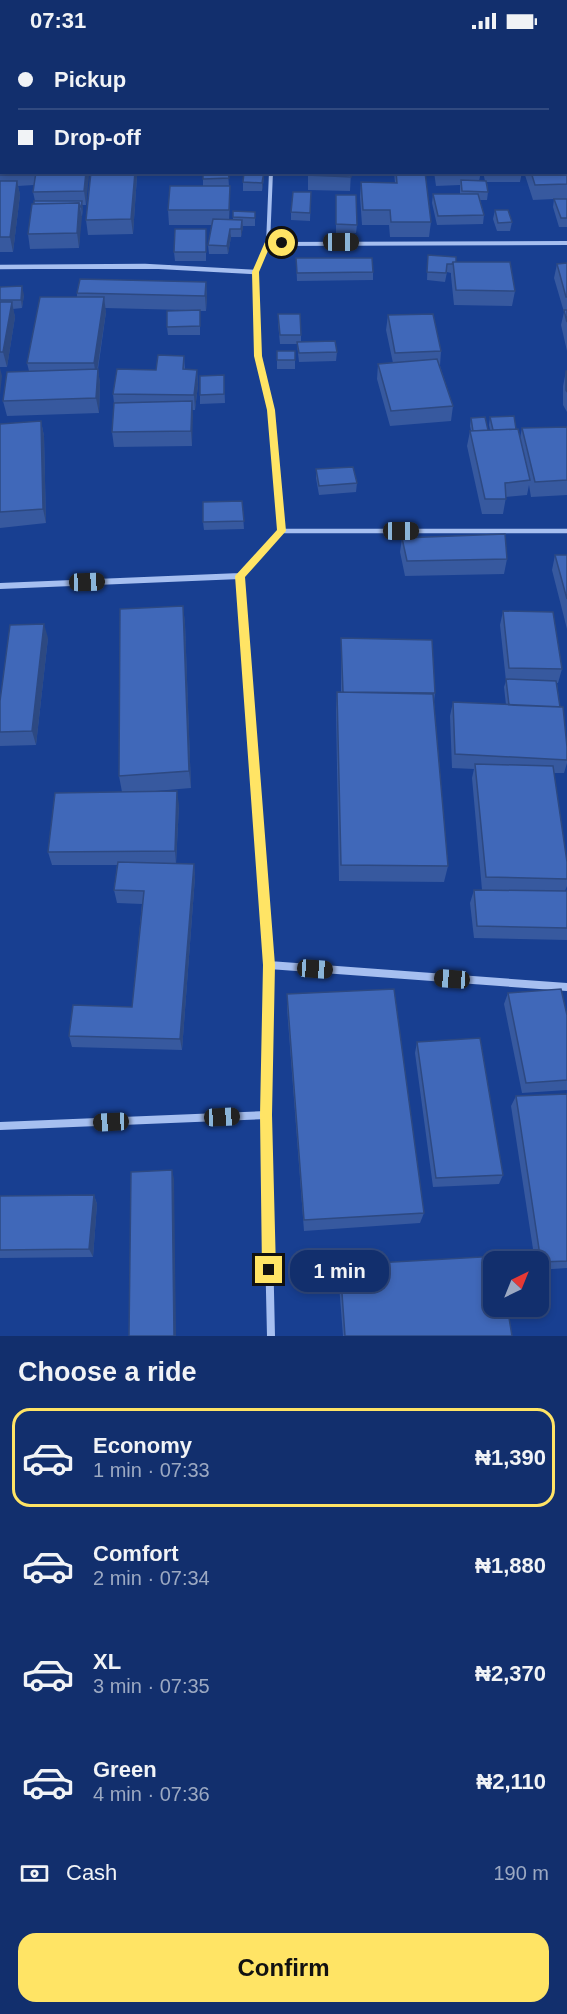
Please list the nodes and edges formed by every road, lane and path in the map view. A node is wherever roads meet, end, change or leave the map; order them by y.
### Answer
1 (271, 174) edge
2 (567, 243) edge
3 (268, 244) junction
4 (0, 267) edge
5 (255, 272) junction
6 (282, 531) junction
7 (567, 531) edge
8 (240, 576) junction
9 (0, 586) edge
10 (269, 965) junction
11 (567, 987) edge
12 (266, 1115) junction
13 (0, 1126) edge
14 (270, 1336) edge

1 - 3 street
2 - 3 street
3 - 5 street
4 - 5 street
5 - 6 street
6 - 7 street
6 - 8 street
8 - 9 street
8 - 10 street
10 - 11 street
10 - 12 street
12 - 13 street
12 - 14 street

